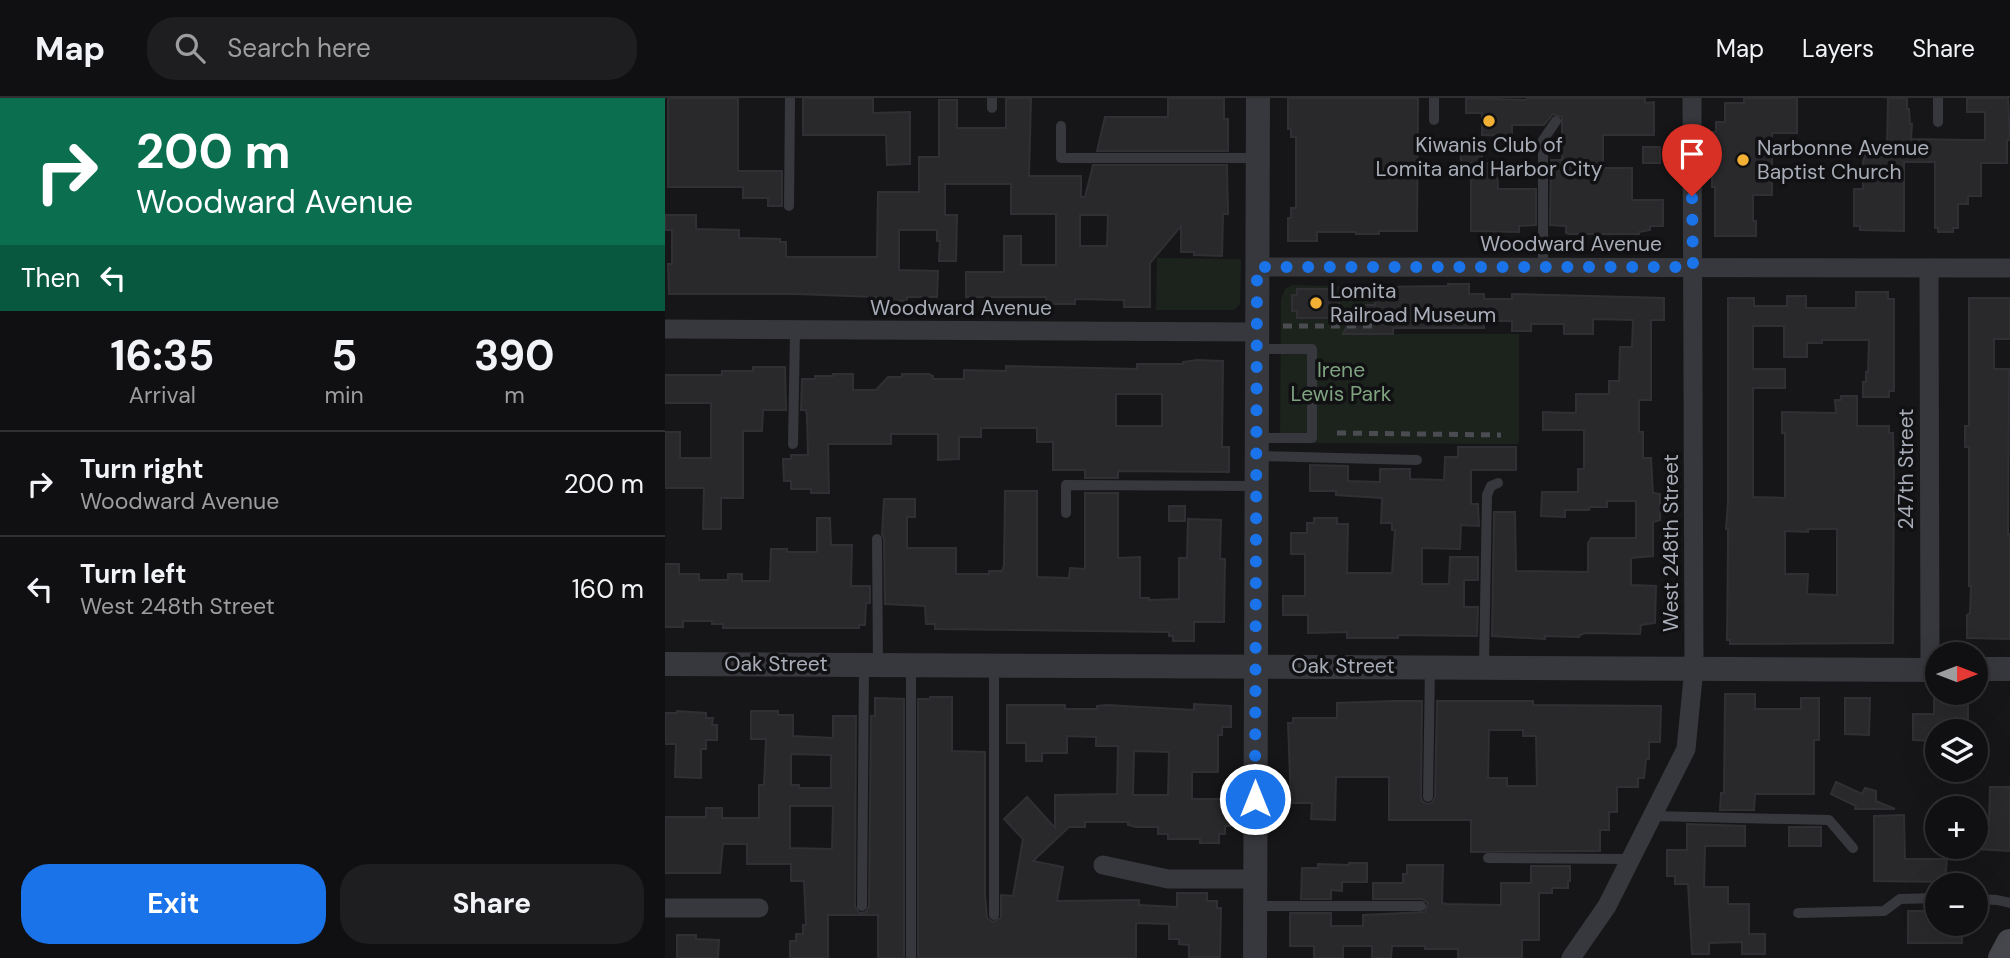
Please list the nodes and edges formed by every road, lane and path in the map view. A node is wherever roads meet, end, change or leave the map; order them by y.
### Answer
1 (790, 98) edge
2 (1258, 98) edge
3 (1434, 98) edge
4 (1692, 98) edge
5 (1938, 98) edge
6 (1434, 120) dead end
7 (1556, 121) dead end
8 (1938, 122) dead end
9 (1061, 126) dead end
10 (1258, 158) junction
11 (789, 205) dead end
12 (1257, 267) junction
13 (1543, 267) junction
14 (1693, 267) junction
15 (1929, 268) junction
16 (2010, 268) edge
17 (665, 330) edge
18 (795, 331) junction
19 (1257, 341) junction
20 (793, 444) dead end
21 (1257, 447) junction
22 (1417, 460) dead end
23 (1498, 483) dead end
24 (1257, 486) junction
25 (1066, 513) dead end
26 (877, 539) dead end
27 (1933, 642) edge
28 (665, 664) edge
29 (871, 665) junction
30 (911, 665) junction
31 (994, 665) junction
32 (1256, 666) junction
33 (1430, 667) junction
34 (1484, 667) junction
35 (1694, 668) junction
36 (1988, 669) edge
37 (2010, 669) edge
38 (1925, 670) edge
39 (1428, 797) dead end
40 (1652, 816) junction
41 (1853, 848) dead end
42 (1488, 858) dead end
43 (1631, 859) junction
44 (1103, 865) dead end
45 (1255, 879) junction
46 (1925, 898) edge
47 (1988, 900) edge
48 (2010, 903) edge
49 (862, 906) dead end
50 (1255, 906) junction
51 (1421, 906) dead end
52 (665, 908) edge
53 (759, 908) dead end
54 (1798, 913) dead end
55 (994, 915) dead end
56 (2010, 943) edge
57 (911, 958) edge
58 (1255, 958) edge
59 (1571, 958) edge
60 (2002, 958) edge

1 - 11 lane
2 - 10 street
3 - 6 lane
4 - 14 street, West 248th Street
5 - 8 lane
7 - 13 lane
9 - 10 lane
10 - 12 street
12 - 13 street, Woodward Avenue
12 - 19 street
13 - 14 street, Woodward Avenue
14 - 15 street, Woodward Avenue
14 - 35 street, West 248th Street
15 - 16 street, Woodward Avenue
15 - 27 street, 247th Street
17 - 18 street, Woodward Avenue
18 - 19 street, Woodward Avenue
18 - 20 lane
19 - 21 street
19 - 21 lane
21 - 22 lane
21 - 24 street
23 - 34 lane
24 - 25 lane
24 - 32 street
26 - 29 lane
28 - 29 street, Oak Street
29 - 30 street, Oak Street
29 - 49 lane
30 - 31 street, Oak Street
30 - 57 lane
31 - 32 street, Oak Street
31 - 55 lane
32 - 33 street, Oak Street
32 - 45 street
33 - 34 street, Oak Street
33 - 39 lane
34 - 35 street, Oak Street
35 - 38 street, Oak Street
35 - 40 street, West 248th Street
36 - 37 street
40 - 41 lane
40 - 43 street, West 248th Street
42 - 43 lane
43 - 59 street, West 248th Street
44 - 45 street
45 - 50 street
46 - 54 lane
47 - 48 lane
50 - 51 lane
50 - 58 street
52 - 53 street
56 - 60 main road

